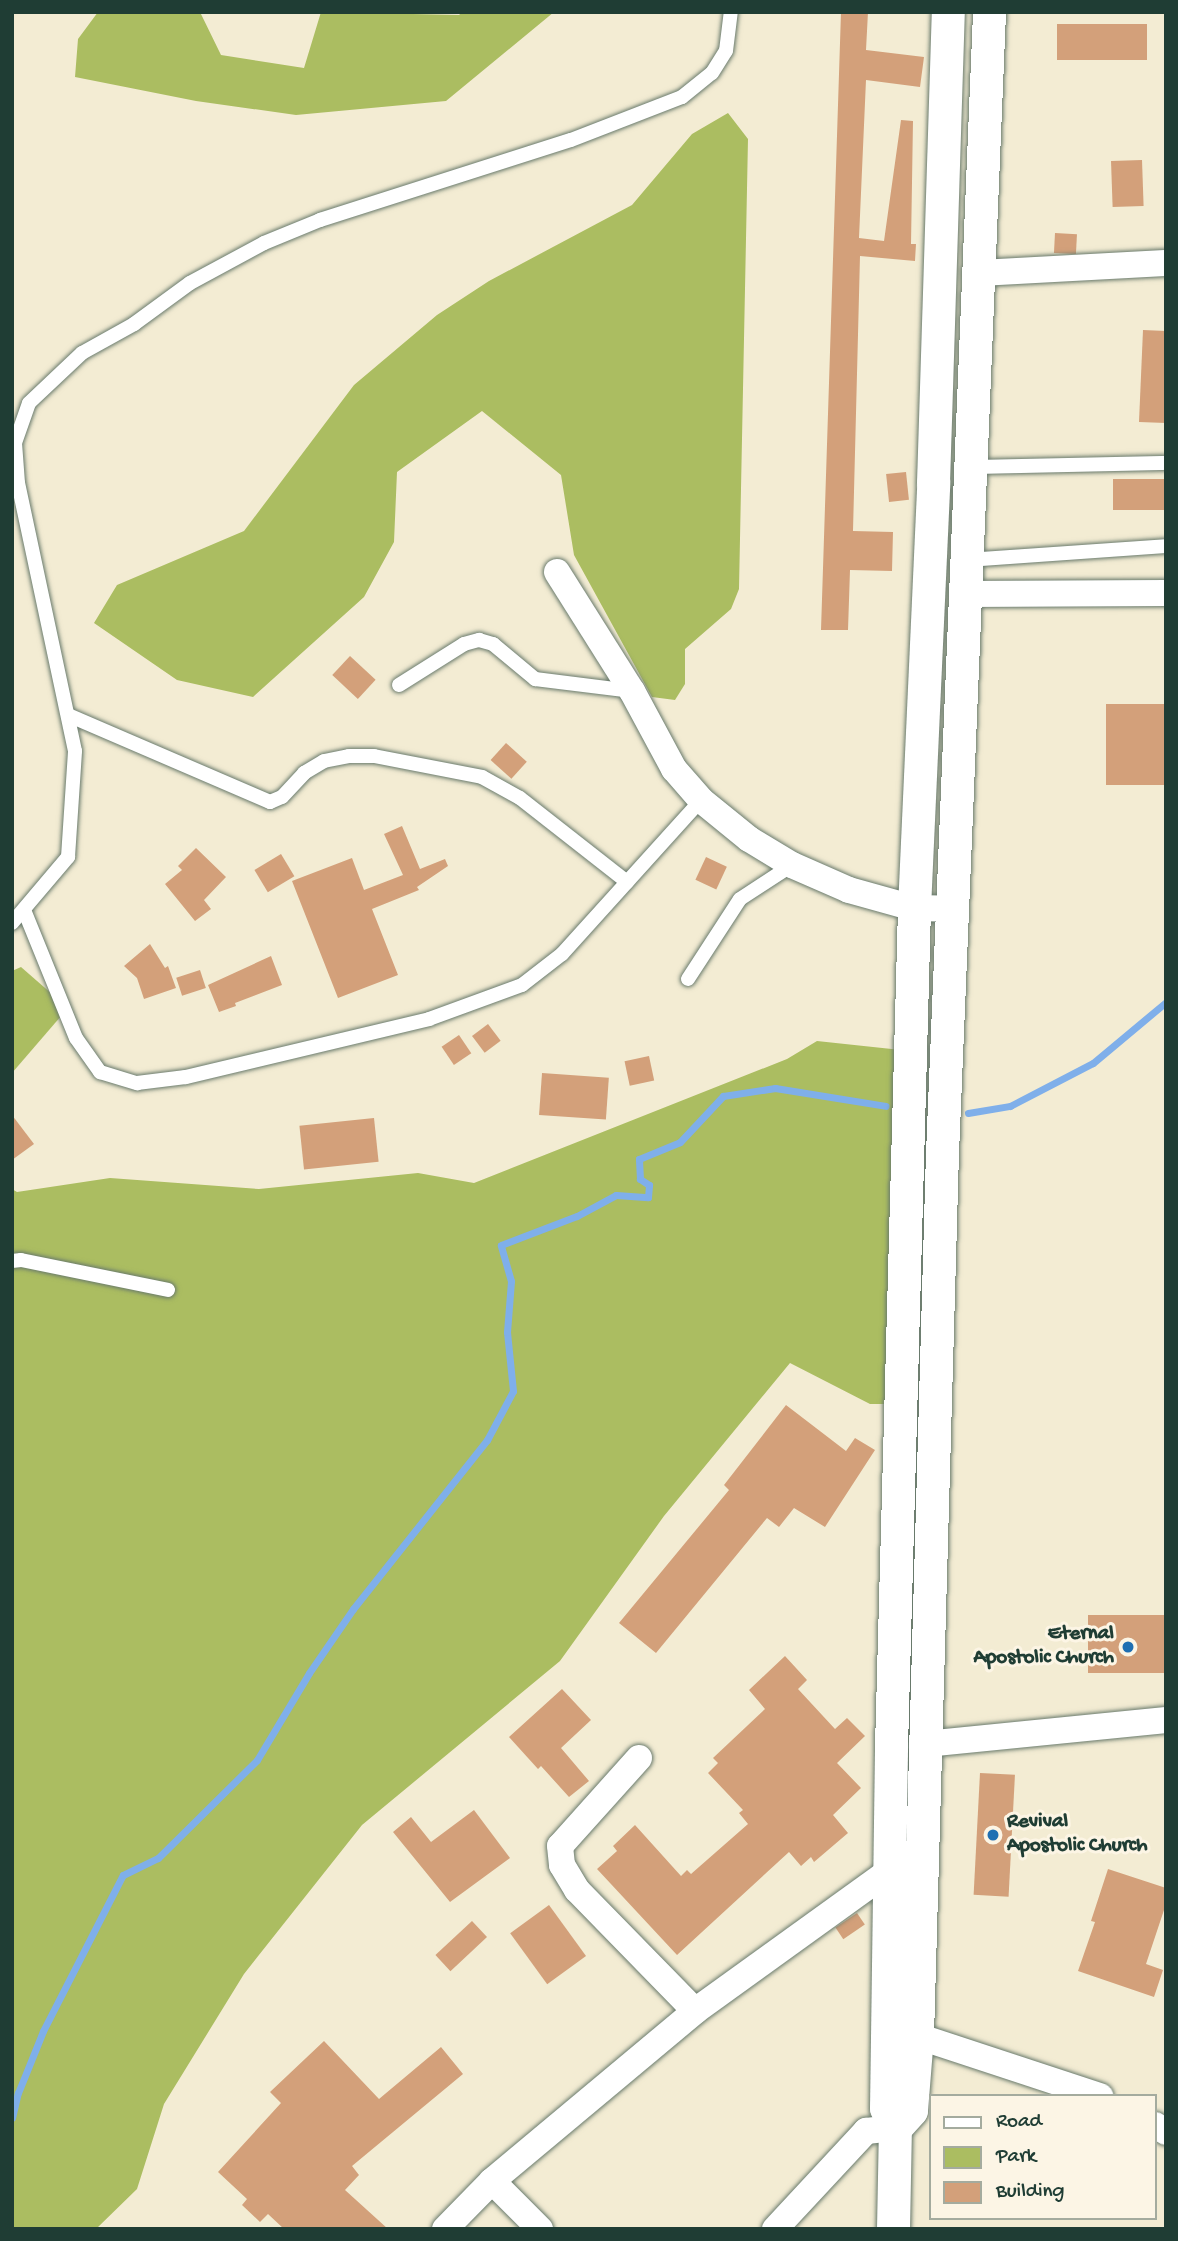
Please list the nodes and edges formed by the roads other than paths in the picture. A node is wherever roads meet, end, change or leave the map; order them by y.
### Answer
1 (731, 12) edge
2 (948, 12) edge
3 (989, 12) edge
4 (1166, 264) edge
5 (978, 273) junction
6 (1166, 463) edge
7 (970, 467) junction
8 (1166, 546) edge
9 (967, 560) junction
10 (557, 572) dead end
11 (965, 593) junction
12 (1166, 593) edge
13 (399, 685) dead end
14 (632, 691) junction
15 (68, 715) junction
16 (701, 800) junction
17 (792, 865) junction
18 (627, 882) junction
19 (914, 908) junction
20 (953, 909) junction
21 (23, 910) junction
22 (12, 923) edge
23 (688, 979) dead end
24 (12, 1261) edge
25 (168, 1290) dead end
26 (1166, 1720) edge
27 (926, 1744) junction
28 (639, 1758) dead end
29 (889, 1871) junction
30 (695, 2011) junction
31 (917, 2036) junction
32 (1094, 2094) edge
33 (895, 2128) junction
34 (492, 2181) junction
35 (445, 2229) edge
36 (540, 2229) edge
37 (775, 2229) edge
38 (893, 2229) edge

1 - 15 lane
2 - 19 street
3 - 5 street
4 - 5 street
5 - 7 street
6 - 7 lane
7 - 9 street
8 - 9 lane
9 - 11 street
10 - 14 street
11 - 12 street
11 - 20 street
13 - 14 lane
14 - 16 street
15 - 18 lane
15 - 21 lane
16 - 17 street
16 - 18 lane
17 - 19 street
17 - 23 lane
18 - 21 lane
19 - 20 street
19 - 29 street
20 - 27 street
21 - 22 lane
24 - 25 lane
26 - 27 street
27 - 31 street
28 - 30 street
29 - 30 street
29 - 33 street
30 - 34 street
31 - 32 street
31 - 33 street
33 - 37 street
33 - 38 street
34 - 35 street
34 - 36 street

